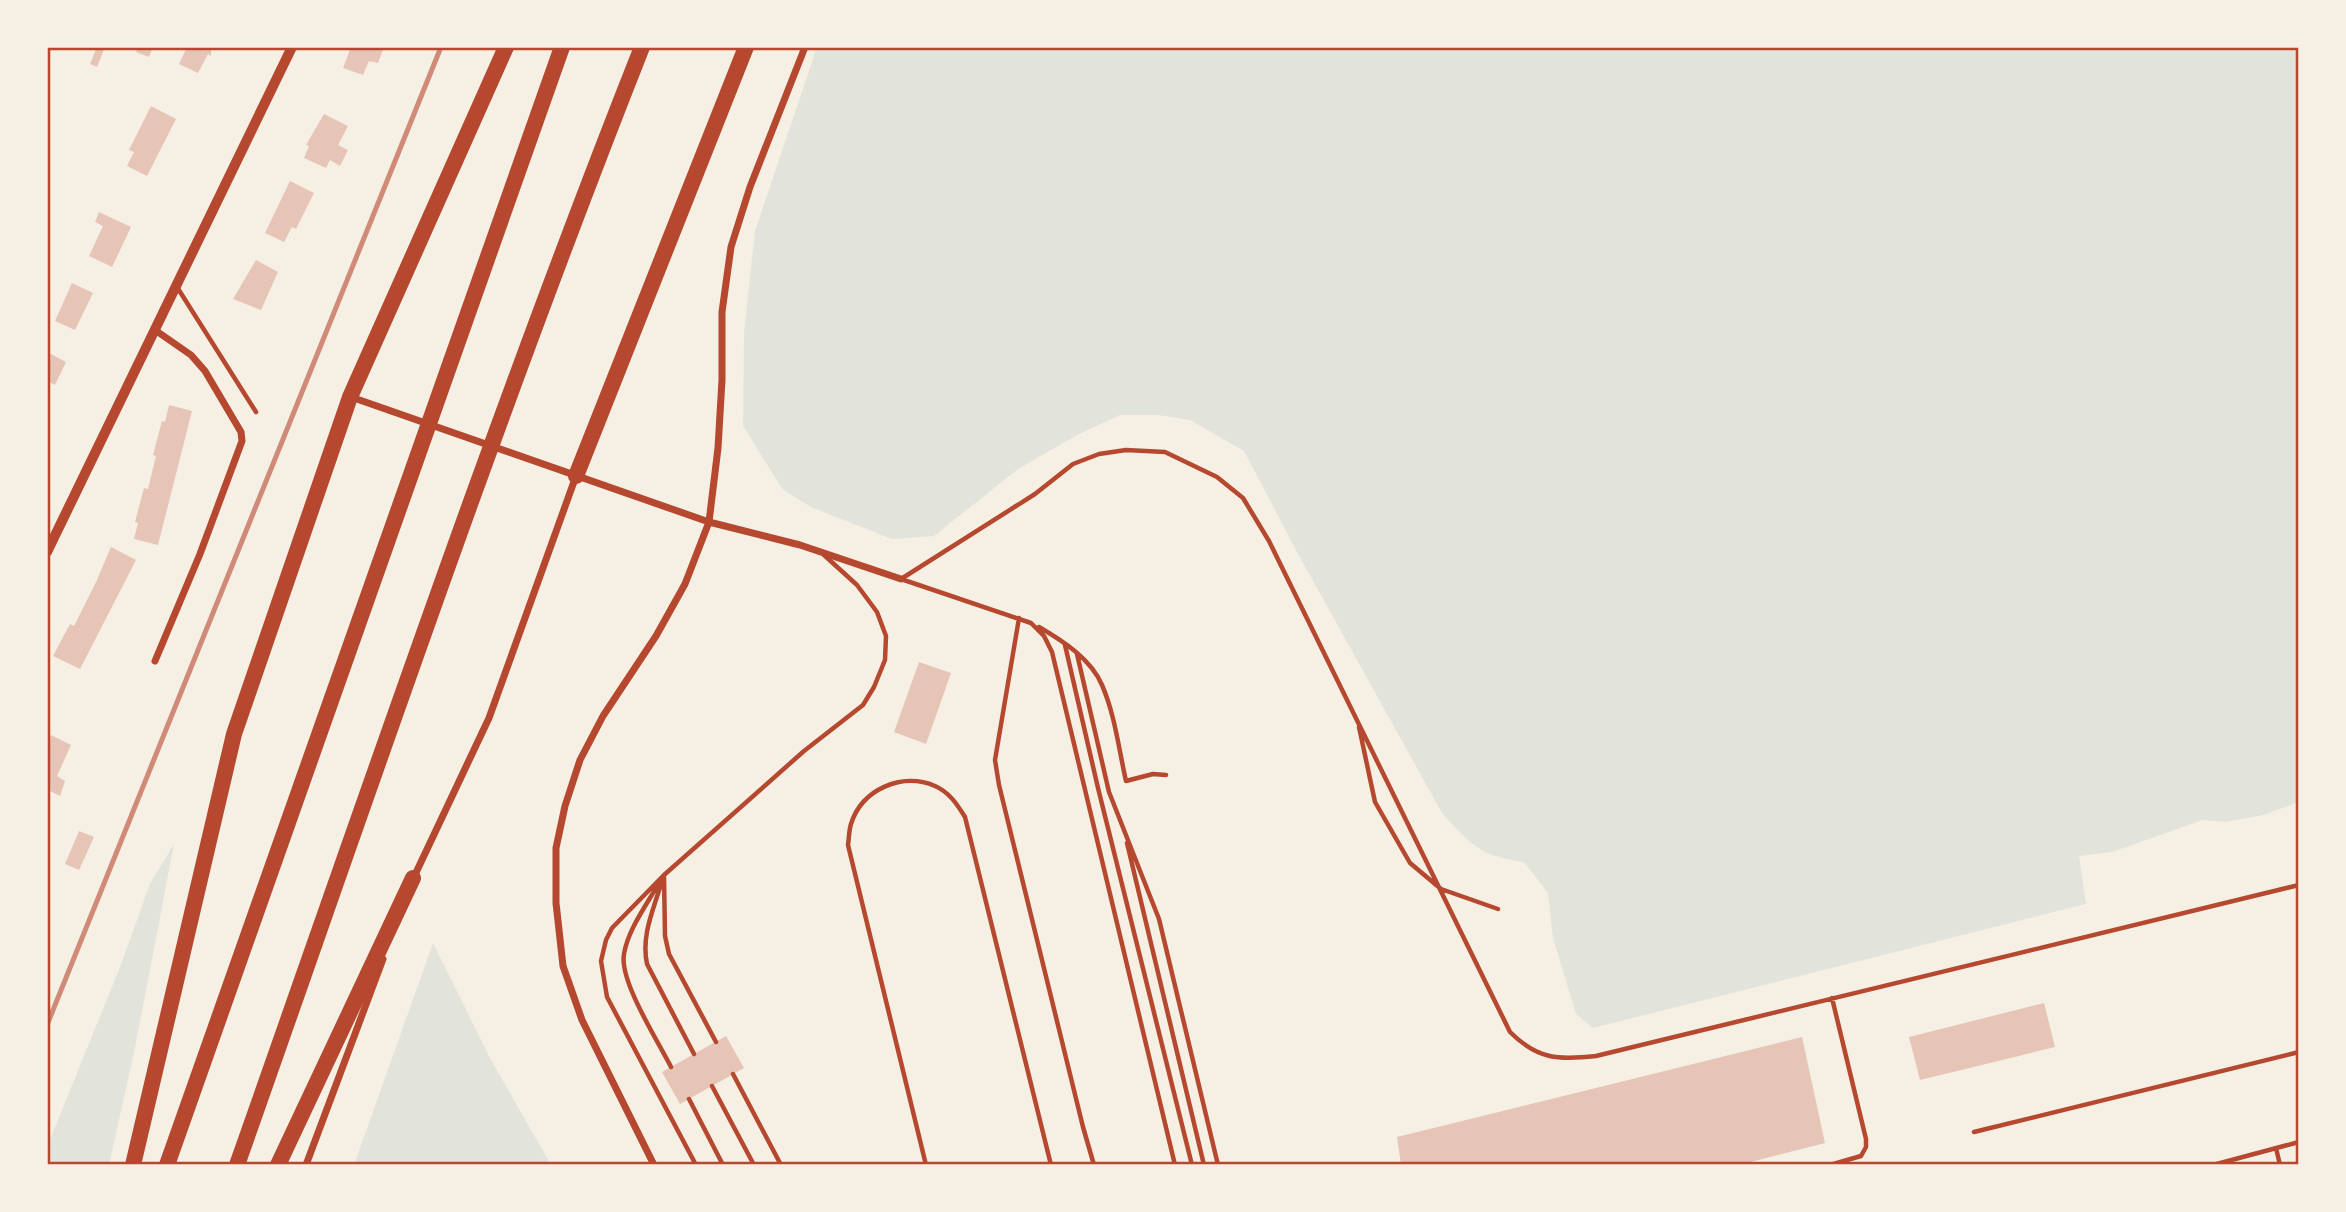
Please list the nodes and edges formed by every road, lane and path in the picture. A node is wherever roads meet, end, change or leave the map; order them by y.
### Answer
1 (292, 47) edge
2 (506, 47) edge
3 (562, 47) edge
4 (642, 47) edge
5 (746, 47) edge
6 (805, 47) edge
7 (176, 286) junction
8 (155, 330) junction
9 (350, 397) junction
10 (256, 412) dead end
11 (576, 477) junction
12 (709, 522) junction
13 (47, 552) edge
14 (821, 552) junction
15 (901, 579) junction
16 (1019, 618) junction
17 (1031, 623) junction
18 (1065, 645) junction
19 (1077, 654) junction
20 (155, 661) dead end
21 (1357, 717) junction
22 (1166, 775) dead end
23 (1122, 825) junction
24 (664, 875) junction
25 (413, 878) junction
26 (2299, 885) edge
27 (1441, 889) junction
28 (1497, 909) dead end
29 (1832, 998) junction
30 (716, 1042) dead end
31 (2299, 1052) edge
32 (694, 1054) dead end
33 (671, 1067) dead end
34 (733, 1074) dead end
35 (712, 1086) dead end
36 (689, 1099) dead end
37 (1974, 1132) dead end
38 (2299, 1142) edge
39 (2276, 1148) junction
40 (1215, 1154) junction
41 (133, 1165) edge
42 (167, 1165) edge
43 (237, 1165) edge
44 (278, 1165) edge
45 (306, 1165) edge
46 (653, 1165) edge
47 (696, 1165) edge
48 (723, 1165) edge
49 (754, 1165) edge
50 (781, 1165) edge
51 (926, 1165) edge
52 (1051, 1165) edge
53 (1094, 1165) edge
54 (1175, 1165) edge
55 (1192, 1165) edge
56 (1204, 1165) edge
57 (1218, 1165) edge
58 (1223, 1165) edge
59 (1830, 1165) edge
60 (2213, 1165) edge
61 (2280, 1165) edge

1 - 7 street
2 - 9 highway
3 - 42 highway
4 - 43 highway
5 - 11 highway
6 - 12 street
7 - 8 street
7 - 10 lane
8 - 13 street
8 - 20 street
9 - 11 street
9 - 41 highway
11 - 12 street
11 - 25 street
12 - 14 street
12 - 46 street
14 - 15 street
14 - 24 lane
15 - 16 lane
15 - 21 lane
16 - 17 lane
16 - 53 lane
17 - 18 lane
17 - 54 lane
18 - 19 lane
18 - 55 lane
19 - 22 lane
19 - 23 lane
21 - 27 lane
21 - 27 lane
23 - 40 lane
23 - 56 lane
24 - 30 lane
24 - 32 lane
24 - 33 lane
24 - 47 lane
25 - 44 highway
25 - 45 street
26 - 29 lane
27 - 28 lane
27 - 29 lane
29 - 59 lane
31 - 37 lane
34 - 50 lane
35 - 49 lane
36 - 48 lane
38 - 39 lane
39 - 60 lane
39 - 61 lane
40 - 57 lane
40 - 58 lane
51 - 52 lane

